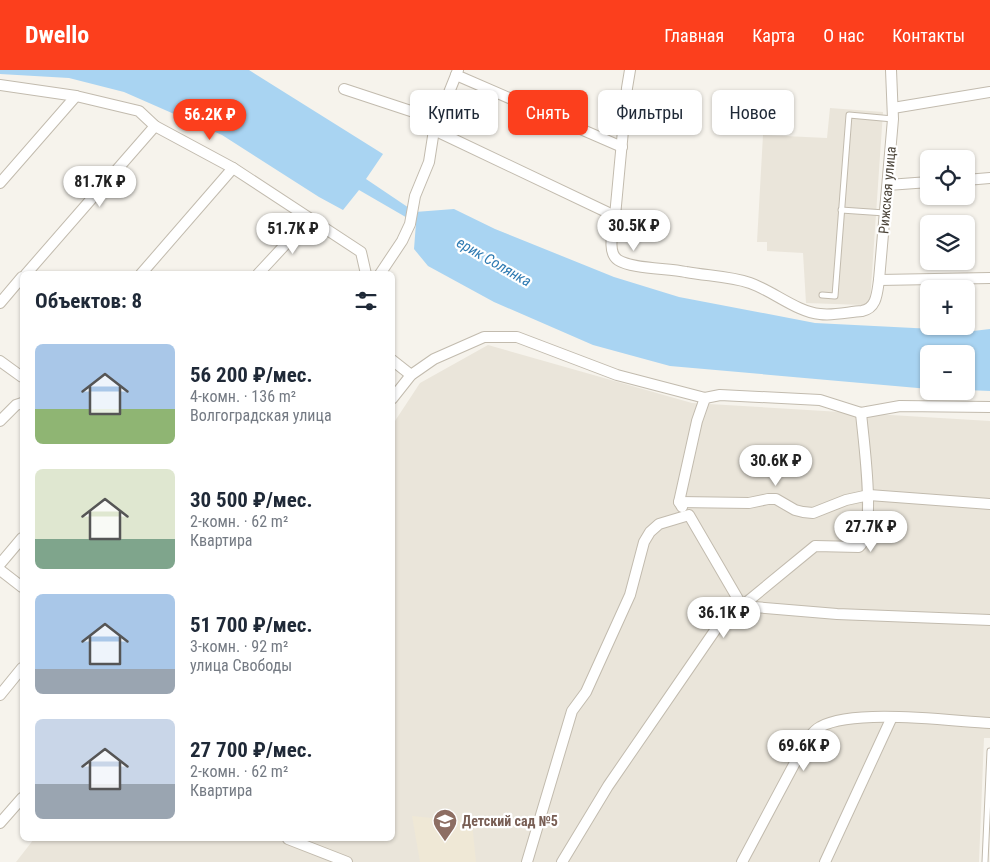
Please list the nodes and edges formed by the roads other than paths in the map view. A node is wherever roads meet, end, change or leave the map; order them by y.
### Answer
1 (630, 70) edge
2 (891, 70) edge
3 (457, 72) edge
4 (0, 85) edge
5 (344, 88) dead end
6 (450, 90) edge
7 (990, 92) edge
8 (76, 96) junction
9 (893, 114) junction
10 (410, 115) edge
11 (155, 126) junction
12 (434, 135) edge
13 (456, 135) edge
14 (622, 147) junction
15 (233, 168) junction
16 (990, 178) edge
17 (975, 179) edge
18 (0, 183) edge
19 (920, 183) edge
20 (888, 185) junction
21 (841, 210) junction
22 (885, 213) junction
23 (615, 216) junction
24 (309, 219) junction
25 (29, 271) edge
26 (144, 271) edge
27 (261, 271) edge
28 (365, 271) edge
29 (382, 271) edge
30 (990, 278) edge
31 (20, 280) edge
32 (880, 280) junction
33 (822, 295) dead end
34 (0, 303) edge
35 (0, 360) edge
36 (395, 362) edge
37 (20, 375) edge
38 (410, 375) junction
39 (395, 395) edge
40 (704, 398) junction
41 (20, 404) edge
42 (990, 407) edge
43 (861, 413) junction
44 (0, 421) edge
45 (869, 495) junction
46 (679, 502) junction
47 (990, 504) edge
48 (689, 516) junction
49 (20, 540) edge
50 (0, 564) edge
51 (0, 570) edge
52 (20, 585) edge
53 (742, 606) junction
54 (990, 620) edge
55 (20, 670) edge
56 (0, 695) edge
57 (892, 717) junction
58 (990, 723) edge
59 (990, 751) edge
60 (20, 800) edge
61 (0, 823) edge
62 (293, 841) edge
63 (347, 862) edge
64 (527, 862) edge
65 (562, 862) edge
66 (742, 862) edge
67 (825, 862) edge
68 (985, 862) edge

1 - 14 street
2 - 9 street, Рижская улица
3 - 6 street
3 - 14 street
4 - 8 street
5 - 10 street
7 - 9 street
8 - 11 street
8 - 18 street
9 - 20 street, Рижская улица
9 - 21 lane
11 - 15 street
11 - 25 street
12 - 29 street
13 - 23 street
14 - 23 street
15 - 24 street
15 - 26 street
16 - 17 street
19 - 20 street
20 - 22 street, Рижская улица
21 - 22 lane
21 - 33 lane
22 - 32 street, Рижская улица
23 - 32 street, Рижская улица
24 - 27 street
24 - 28 street
30 - 32 street
31 - 34 street
35 - 37 street
36 - 38 street
38 - 39 street
38 - 40 street
40 - 43 street
40 - 46 street
41 - 44 street
42 - 43 street
43 - 45 street
45 - 46 street
45 - 47 street
45 - 53 street
46 - 48 street
48 - 53 street
48 - 64 street
49 - 50 street
51 - 52 street
53 - 54 street
53 - 65 street
55 - 56 street
57 - 58 street
57 - 66 street
57 - 67 street
59 - 68 lane
60 - 61 street
62 - 63 street

